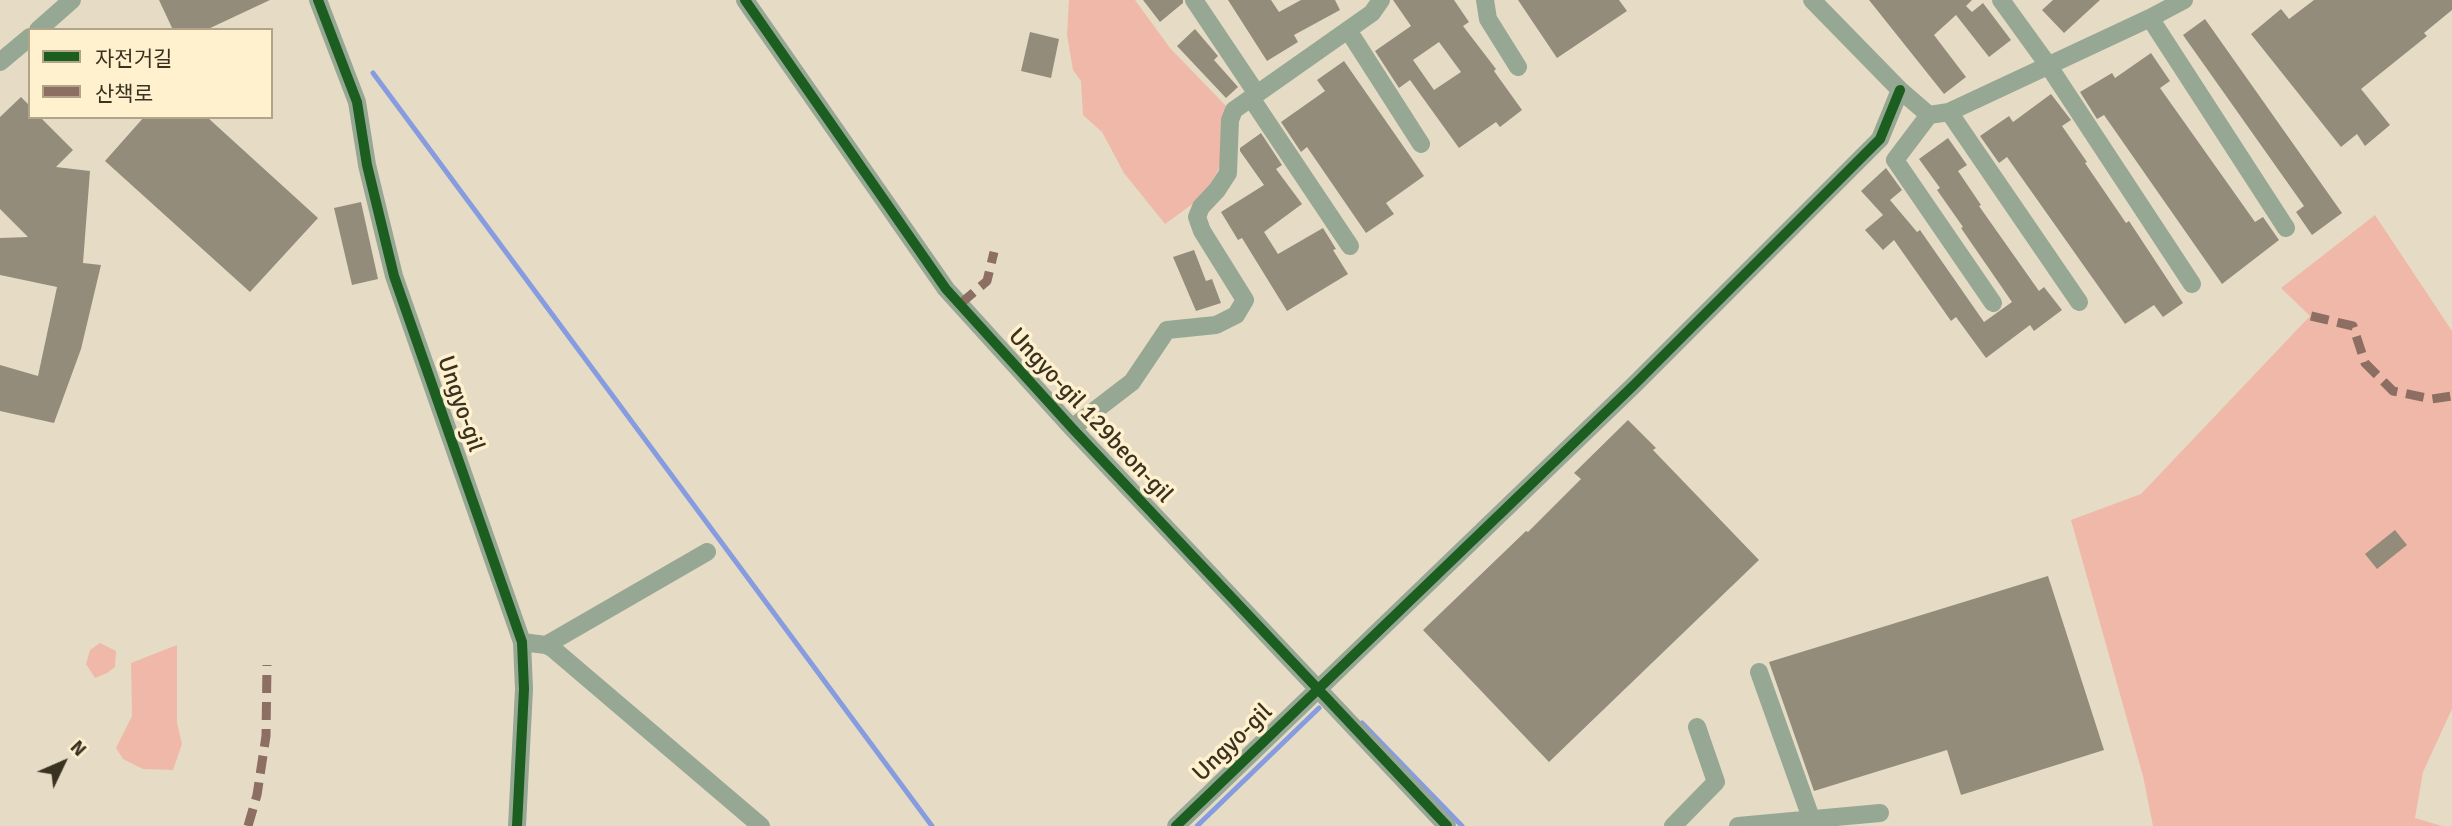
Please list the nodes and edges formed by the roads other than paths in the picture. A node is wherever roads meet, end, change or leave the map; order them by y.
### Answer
1 (72, 0) edge
2 (318, 0) edge
3 (745, 0) edge
4 (1194, 0) edge
5 (1485, 0) edge
6 (1812, 0) edge
7 (2001, 0) edge
8 (2181, 1) edge
9 (1372, 4) edge
10 (2150, 18) junction
11 (40, 28) edge
12 (1348, 30) junction
13 (28, 39) edge
14 (0, 62) edge
15 (2048, 65) junction
16 (1518, 67) dead end
17 (1900, 90) junction
18 (1254, 96) junction
19 (1949, 111) junction
20 (1930, 115) junction
21 (1421, 144) dead end
22 (2286, 228) dead end
23 (1350, 246) dead end
24 (2192, 284) dead end
25 (2079, 302) dead end
26 (1993, 303) dead end
27 (1072, 428) junction
28 (707, 552) dead end
29 (522, 642) junction
30 (546, 645) junction
31 (1759, 672) dead end
32 (1318, 690) junction
33 (1698, 727) dead end
34 (1880, 813) dead end
35 (1811, 818) junction
36 (517, 826) edge
37 (761, 826) edge
38 (1176, 826) edge
39 (1447, 826) edge
40 (1673, 826) edge
41 (1738, 826) edge

1 - 11 street
2 - 29 street, Ungyo-gil
3 - 27 street, Ungyo-gil 129beon-gil
4 - 18 street
5 - 16 street
6 - 17 street
7 - 15 street
8 - 10 street
9 - 12 street
10 - 15 street
10 - 22 street
12 - 18 street
12 - 21 street
13 - 14 street
15 - 19 street
15 - 24 street
17 - 20 street
17 - 32 street, Ungyo-gil
18 - 23 street
18 - 27 street
19 - 20 street
19 - 25 street
20 - 26 street
27 - 32 street, Ungyo-gil 129beon-gil
28 - 30 street
29 - 30 street
29 - 36 street, Ungyo-gil
30 - 37 street
31 - 35 street
32 - 38 street, Ungyo-gil
32 - 39 street, Ungyo-gil 129beon-gil
33 - 40 street
34 - 35 street
35 - 41 street

